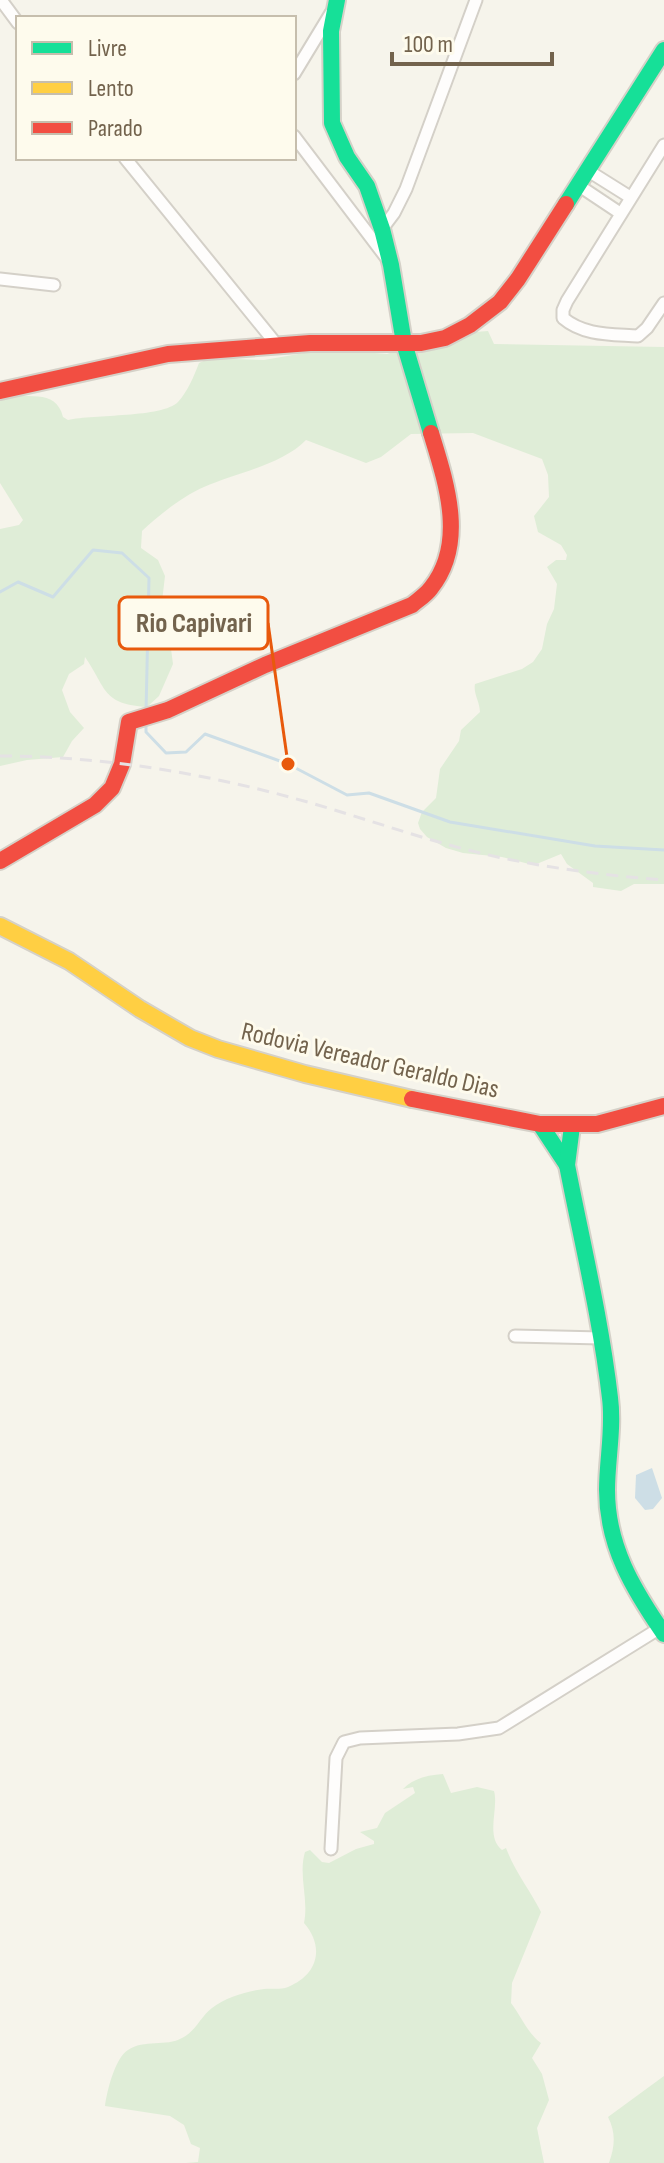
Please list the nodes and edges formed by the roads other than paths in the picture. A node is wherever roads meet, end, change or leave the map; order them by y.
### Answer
1 (1, 0) edge
2 (476, 0) edge
3 (337, 1) edge
4 (16, 20) edge
5 (664, 50) edge
6 (296, 71) edge
7 (296, 139) edge
8 (664, 145) edge
9 (127, 160) edge
10 (587, 170) junction
11 (578, 185) junction
12 (630, 197) junction
13 (620, 213) junction
14 (382, 229) junction
15 (391, 265) junction
16 (0, 279) edge
17 (54, 285) dead end
18 (664, 303) edge
19 (404, 343) junction
20 (277, 345) junction
21 (0, 391) edge
22 (0, 861) edge
23 (0, 926) edge
24 (664, 1106) edge
25 (540, 1124) junction
26 (572, 1126) junction
27 (567, 1165) junction
28 (515, 1336) dead end
29 (601, 1338) junction
30 (662, 1631) edge
31 (331, 1849) dead end

1 - 4 street
2 - 14 street
3 - 6 street
3 - 14 street
5 - 10 street
7 - 15 street
8 - 12 street
9 - 20 street
10 - 11 street
10 - 12 street
11 - 13 street
11 - 19 street
12 - 13 street
13 - 18 street
14 - 15 street
15 - 19 street
16 - 17 street
19 - 20 street
19 - 22 street
20 - 21 street
23 - 25 street, Rodovia Vereador Geraldo Dias
24 - 26 street, Rodovia Vereador Geraldo Dias
25 - 26 street, Rodovia Vereador Geraldo Dias
25 - 27 street
26 - 27 street
27 - 29 street
28 - 29 street
29 - 30 street
30 - 31 street

